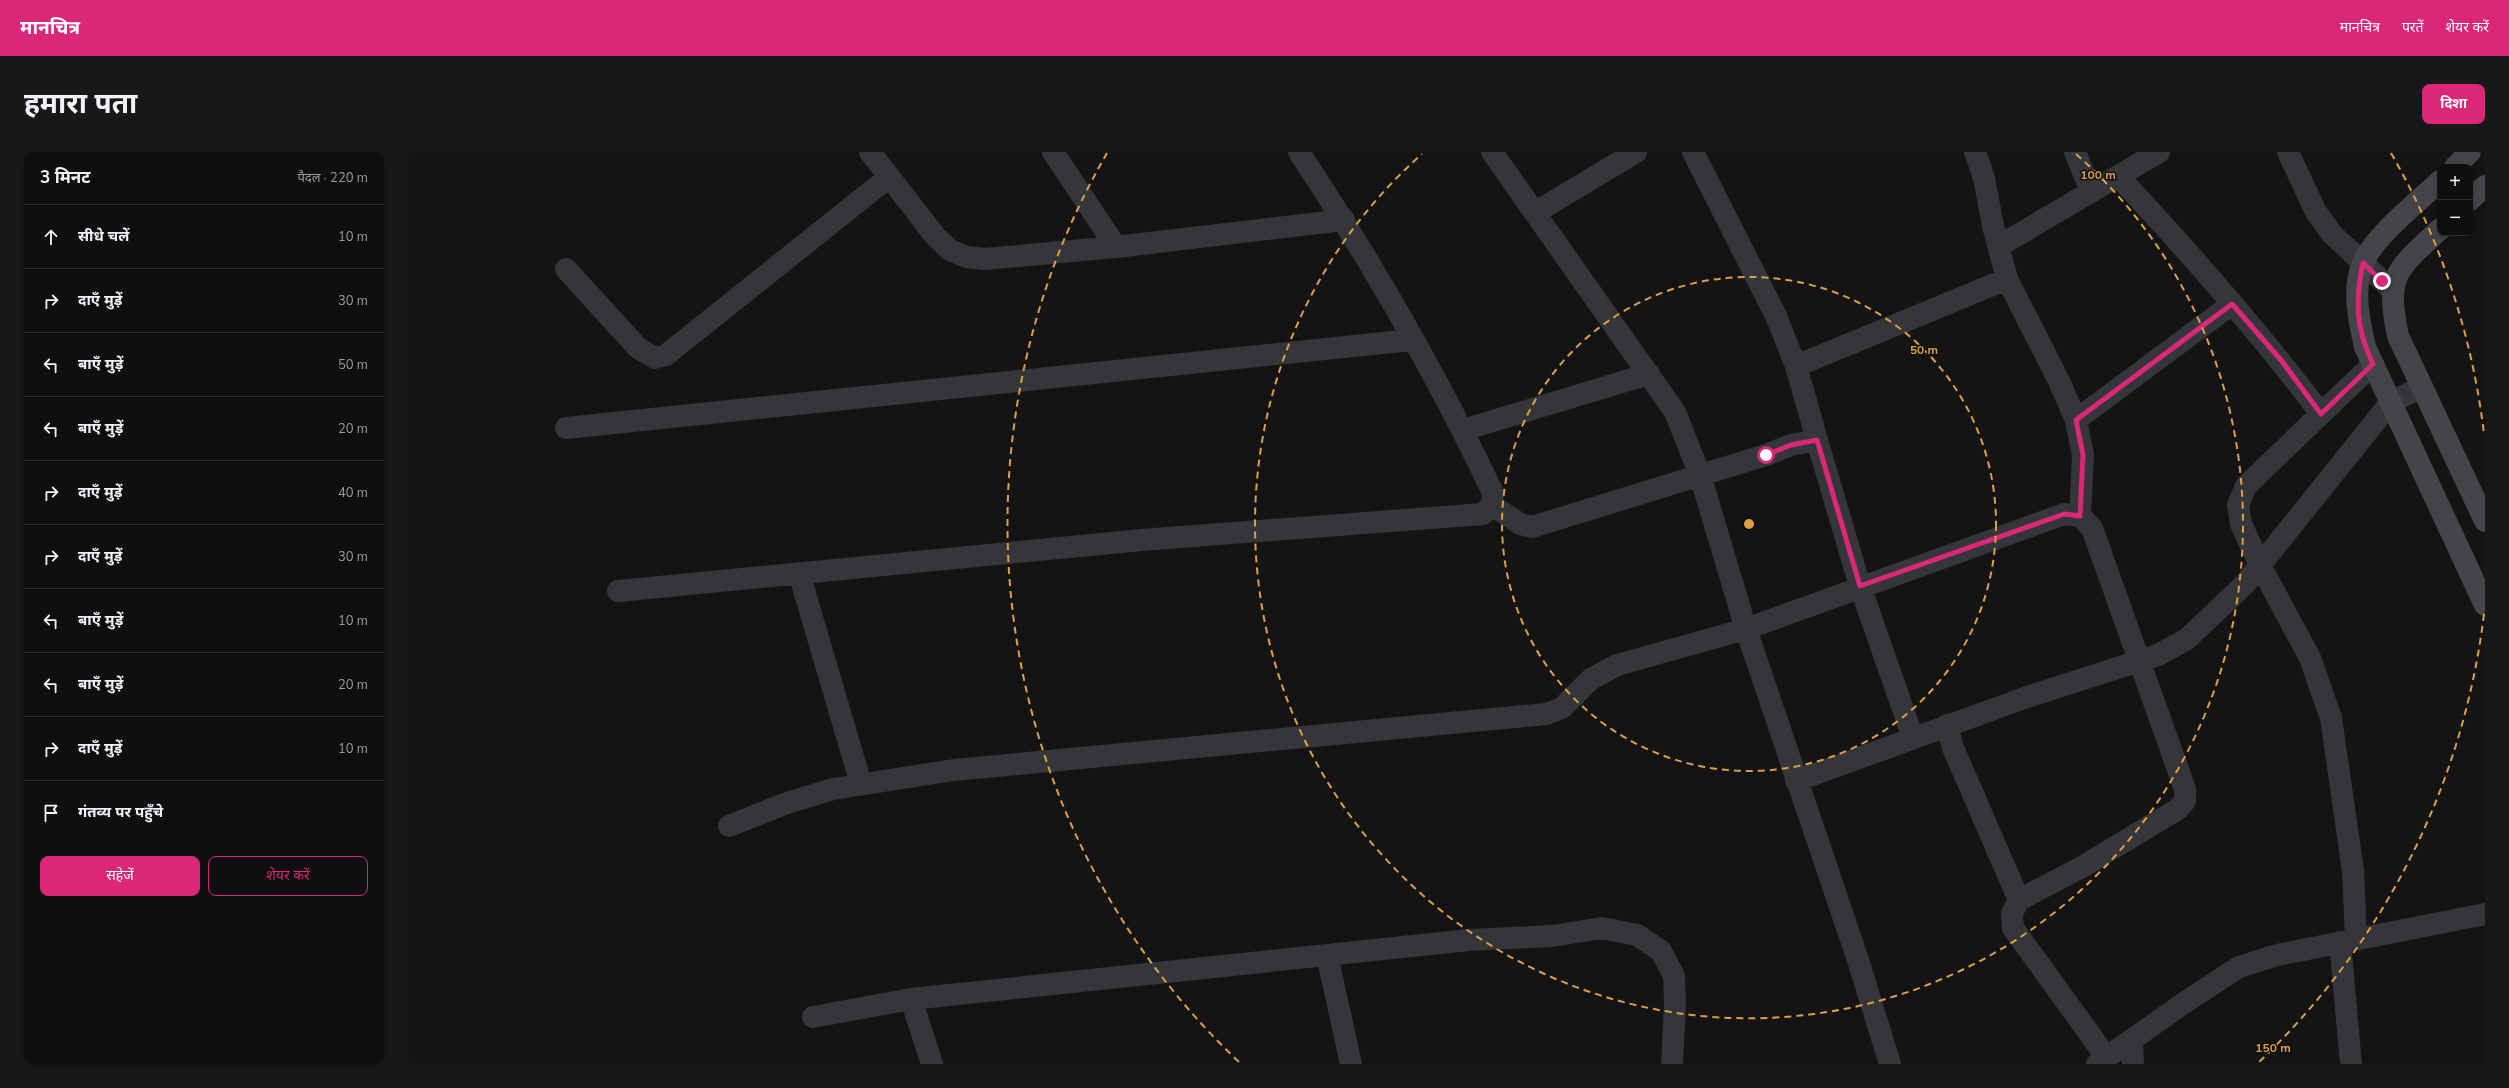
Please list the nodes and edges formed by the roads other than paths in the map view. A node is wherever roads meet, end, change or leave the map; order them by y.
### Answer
1 (870, 152) edge
2 (1053, 152) edge
3 (1299, 152) edge
4 (1492, 152) edge
5 (1636, 152) edge
6 (1693, 152) edge
7 (1976, 152) edge
8 (2075, 152) edge
9 (2159, 152) edge
10 (2288, 152) edge
11 (2470, 152) edge
12 (2458, 164) edge
13 (2118, 176) junction
14 (889, 177) junction
15 (2437, 184) edge
16 (2485, 186) edge
17 (2091, 191) junction
18 (2473, 197) edge
19 (1536, 212) junction
20 (1344, 220) junction
21 (2437, 232) edge
22 (1999, 246) junction
23 (1116, 247) junction
24 (2363, 263) junction
25 (566, 269) dead end
26 (2007, 279) junction
27 (2392, 290) junction
28 (2232, 304) junction
29 (1412, 340) junction
30 (2373, 364) junction
31 (1796, 366) junction
32 (1649, 374) junction
33 (2422, 387) junction
34 (2391, 402) junction
35 (2321, 414) junction
36 (2076, 420) junction
37 (566, 428) dead end
38 (1463, 430) junction
39 (1817, 440) junction
40 (1700, 475) junction
41 (1492, 505) junction
42 (2080, 516) junction
43 (2485, 521) edge
44 (2260, 565) junction
45 (798, 573) junction
46 (1860, 586) junction
47 (618, 591) dead end
48 (2485, 605) edge
49 (1746, 629) junction
50 (2140, 661) junction
51 (1947, 725) junction
52 (1913, 738) junction
53 (1796, 781) junction
54 (861, 784) junction
55 (729, 826) dead end
56 (2019, 900) junction
57 (2485, 914) edge
58 (2348, 941) junction
59 (1327, 955) junction
60 (911, 999) junction
61 (813, 1017) dead end
62 (2132, 1040) junction
63 (2102, 1061) edge
64 (932, 1064) edge
65 (1351, 1064) edge
66 (1672, 1064) edge
67 (1890, 1064) edge
68 (2133, 1064) edge
69 (2351, 1064) edge

1 - 14 street
2 - 23 street
3 - 20 street
4 - 19 street
5 - 19 street
6 - 31 street
7 - 22 street
8 - 17 street
9 - 13 street
10 - 24 street
11 - 12 street
13 - 17 street
13 - 28 street
14 - 23 street
14 - 25 street
15 - 24 street
16 - 18 street
17 - 22 street
19 - 32 street
20 - 23 street
20 - 29 street
21 - 27 street
22 - 26 street
24 - 27 street
24 - 30 street
26 - 31 street
26 - 36 street
27 - 33 street
28 - 35 street
28 - 36 street
29 - 37 street
29 - 38 street
30 - 34 street
30 - 35 street
31 - 39 street
32 - 38 street
32 - 40 street
33 - 34 street
33 - 43 street
34 - 44 street
34 - 48 street
35 - 44 street
36 - 42 street
38 - 41 street
39 - 40 street
39 - 46 street
40 - 41 street
40 - 49 street
41 - 45 street
42 - 46 street
42 - 50 street
44 - 50 street
44 - 58 street
45 - 47 street
45 - 54 street
46 - 49 street
46 - 52 street
49 - 53 street
49 - 54 street
50 - 51 street
50 - 56 street
51 - 52 street
51 - 56 street
52 - 53 street
53 - 67 street
54 - 55 street
56 - 63 street
57 - 58 street
58 - 62 street
58 - 69 street
59 - 60 street
59 - 65 street
59 - 66 street
60 - 61 street
60 - 64 street
62 - 63 street
62 - 68 street

